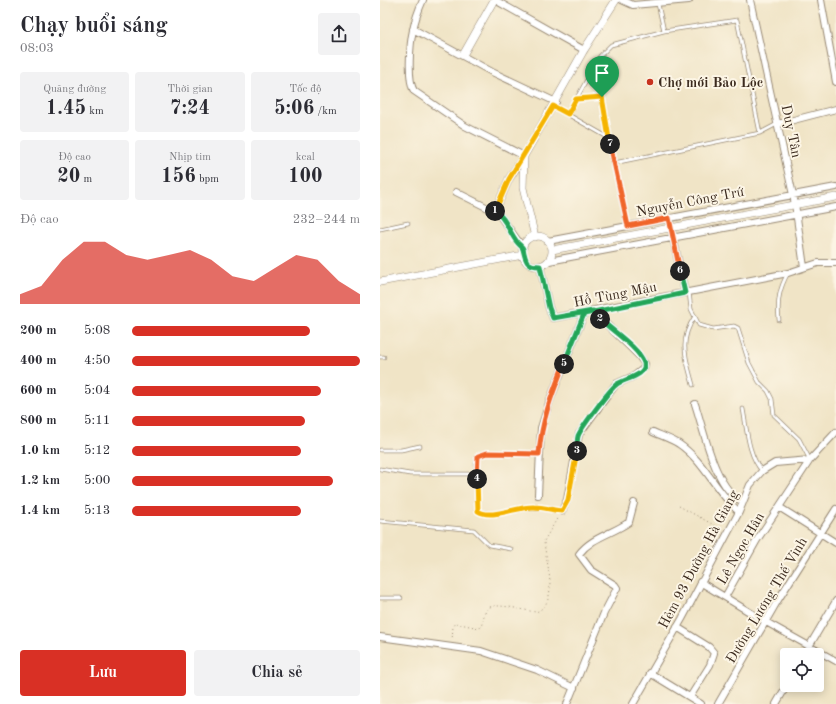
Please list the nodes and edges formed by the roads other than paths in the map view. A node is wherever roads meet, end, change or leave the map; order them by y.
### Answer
1 (423, 0) edge
2 (494, 0) edge
3 (616, 0) edge
4 (622, 0) edge
5 (689, 0) edge
6 (750, 0) edge
7 (821, 0) edge
8 (672, 2) edge
9 (658, 4) junction
10 (413, 29) junction
11 (664, 31) junction
12 (584, 50) junction
13 (464, 55) junction
14 (836, 82) edge
15 (576, 99) junction
16 (555, 104) junction
17 (836, 110) edge
18 (568, 114) junction
19 (778, 124) junction
20 (760, 133) junction
21 (609, 138) junction
22 (524, 156) junction
23 (614, 163) junction
24 (836, 187) edge
25 (456, 192) dead end
26 (793, 195) junction
27 (836, 197) edge
28 (795, 205) junction
29 (836, 206) edge
30 (495, 211) junction
31 (796, 214) junction
32 (669, 218) junction
33 (408, 223) dead end
34 (628, 226) junction
35 (380, 228) edge
36 (671, 228) junction
37 (535, 237) junction
38 (673, 238) junction
39 (548, 241) junction
40 (552, 250) junction
41 (523, 252) junction
42 (549, 261) junction
43 (836, 263) edge
44 (540, 266) junction
45 (804, 267) junction
46 (788, 273) junction
47 (380, 282) edge
48 (687, 293) junction
49 (593, 311) junction
50 (584, 314) junction
51 (694, 316) junction
52 (779, 320) dead end
53 (693, 385) dead end
54 (695, 404) dead end
55 (743, 409) dead end
56 (653, 432) dead end
57 (836, 432) edge
58 (420, 446) dead end
59 (380, 450) edge
60 (539, 454) junction
61 (810, 460) junction
62 (380, 469) edge
63 (762, 471) junction
64 (476, 474) junction
65 (538, 495) dead end
66 (742, 501) junction
67 (634, 503) dead end
68 (779, 507) junction
69 (836, 509) edge
70 (562, 511) joint
71 (738, 512) junction
72 (380, 521) edge
73 (820, 534) junction
74 (836, 543) edge
75 (511, 549) dead end
76 (700, 582) junction
77 (726, 597) junction
78 (380, 598) edge
79 (401, 598) dead end
80 (836, 601) edge
81 (766, 622) junction
82 (677, 627) junction
83 (380, 637) edge
84 (810, 646) junction
85 (836, 661) edge
86 (650, 674) junction
87 (574, 688) junction
88 (783, 692) edge
89 (690, 697) junction
90 (567, 704) edge
91 (633, 704) edge
92 (701, 704) edge
93 (718, 704) edge
94 (776, 704) edge

1 - 10 street
2 - 12 street
2 - 13 street
3 - 12 street
4 - 9 street
5 - 8 street
6 - 19 street, Duy Tân
7 - 14 street
8 - 9 street
9 - 11 lane
10 - 13 street
10 - 22 street
11 - 15 lane
11 - 20 lane
12 - 16 street
13 - 16 street
15 - 18 lane
15 - 21 lane
16 - 18 lane
16 - 22 street
17 - 19 street
18 - 21 lane
19 - 20 lane
19 - 26 street, Duy Tân
20 - 23 lane
21 - 23 lane
22 - 30 street
22 - 37 street
23 - 34 lane
24 - 26 street, Nguyễn Công Trứ
25 - 30 street
26 - 28 street, Duy Tân
26 - 32 street, Nguyễn Công Trứ
27 - 28 street, Nguyễn Công Trứ
28 - 31 street, Duy Tân
28 - 36 street, Nguyễn Công Trứ
29 - 31 street
30 - 41 street
31 - 38 street
31 - 45 street, Duy Tân
32 - 34 street, Nguyễn Công Trứ
32 - 36 street
33 - 35 lane
34 - 39 street, Nguyễn Công Trứ
36 - 38 street
36 - 40 street, Nguyễn Công Trứ
37 - 39 street
37 - 41 street
38 - 42 street
38 - 48 street
39 - 40 street
40 - 42 street
41 - 44 street
41 - 47 street
42 - 44 street
43 - 45 street, Hồ Tùng Mậu
44 - 50 street, Hồ Tùng Mậu
45 - 46 street, Hồ Tùng Mậu
46 - 48 street, Hồ Tùng Mậu
46 - 52 lane
48 - 49 street, Hồ Tùng Mậu
48 - 51 lane
49 - 50 street, Hồ Tùng Mậu
49 - 70 street
50 - 60 street
51 - 53 lane
51 - 61 lane
54 - 66 street
55 - 63 lane
56 - 71 street
57 - 61 street
58 - 59 lane
60 - 64 lane
60 - 65 street
61 - 63 street, Hẻm 93 Đường Hà Giang
61 - 68 street
62 - 64 lane
63 - 66 street, Hẻm 93 Đường Hà Giang
64 - 70 lane
66 - 71 street, Hẻm 93 Đường Hà Giang
67 - 87 street
68 - 73 street, Lê Ngọc Hân
68 - 77 street, Lê Ngọc Hân
69 - 73 street, Đường Lương Thế Vinh
71 - 76 street, Hẻm 93 Đường Hà Giang
72 - 75 lane
73 - 74 street, Lê Ngọc Hân
73 - 81 street, Đường Lương Thế Vinh
76 - 77 street
76 - 82 street, Hẻm 93 Đường Hà Giang
77 - 81 street
78 - 79 lane
80 - 84 street
81 - 84 street
81 - 93 street, Đường Lương Thế Vinh
82 - 86 street, Hẻm 93 Đường Hà Giang
82 - 89 street
83 - 87 street
84 - 85 street
86 - 89 street
86 - 91 street, Hẻm 93 Đường Hà Giang
87 - 90 street
88 - 94 street
89 - 92 street

